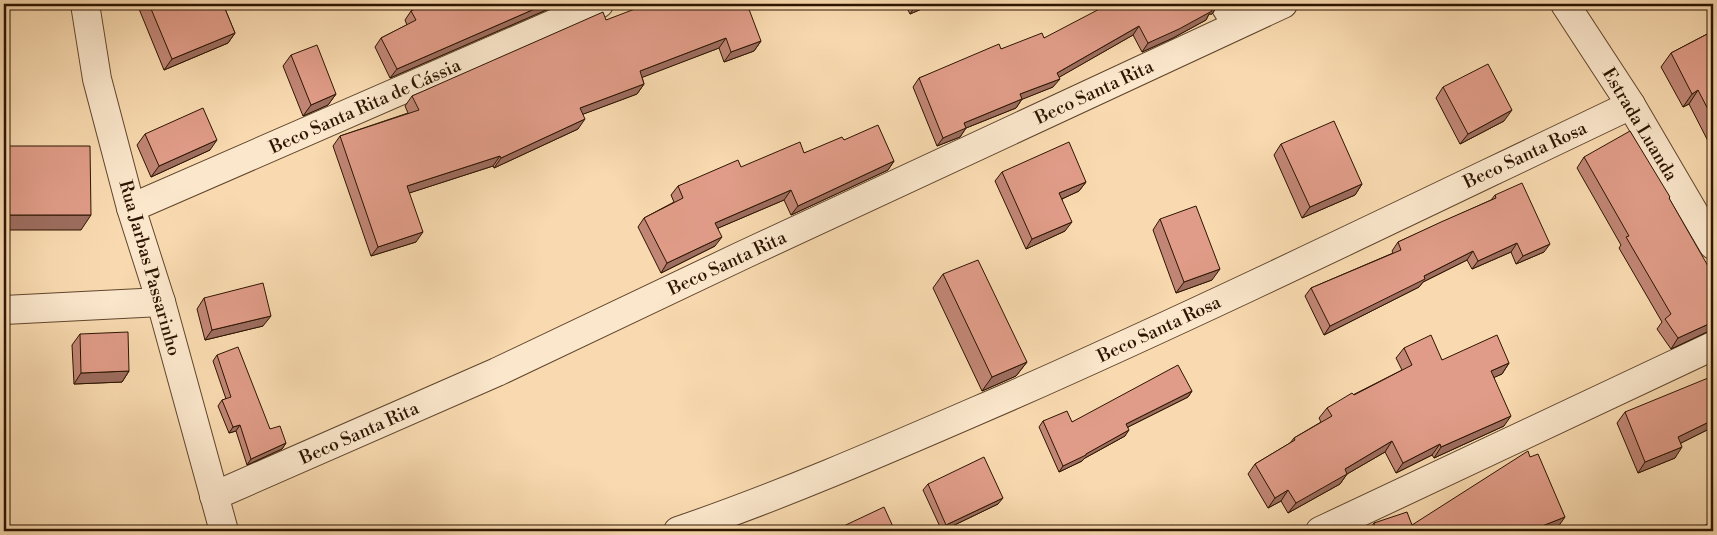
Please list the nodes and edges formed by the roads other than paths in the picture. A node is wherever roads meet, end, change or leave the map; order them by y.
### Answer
1 (85, 4) edge
2 (599, 4) edge
3 (1282, 4) edge
4 (1565, 4) edge
5 (1230, 14) edge
6 (1631, 105) junction
7 (131, 208) junction
8 (1713, 245) edge
9 (161, 302) junction
10 (4, 310) edge
11 (1713, 346) edge
12 (214, 496) junction
13 (224, 531) edge
14 (678, 531) edge
15 (1320, 531) edge

1 - 7 street, Rua Jarbas Passarinho
2 - 7 street, Beco Santa Rita de Cássia
3 - 5 street, Beco Santa Rita
4 - 6 street, Estrada Luanda
5 - 12 street, Beco Santa Rita
6 - 8 street, Estrada Luanda
6 - 14 street, Beco Santa Rosa
7 - 9 street, Rua Jarbas Passarinho
9 - 10 street
9 - 12 street, Rua Jarbas Passarinho
11 - 15 street
12 - 13 street, Rua Jarbas Passarinho

